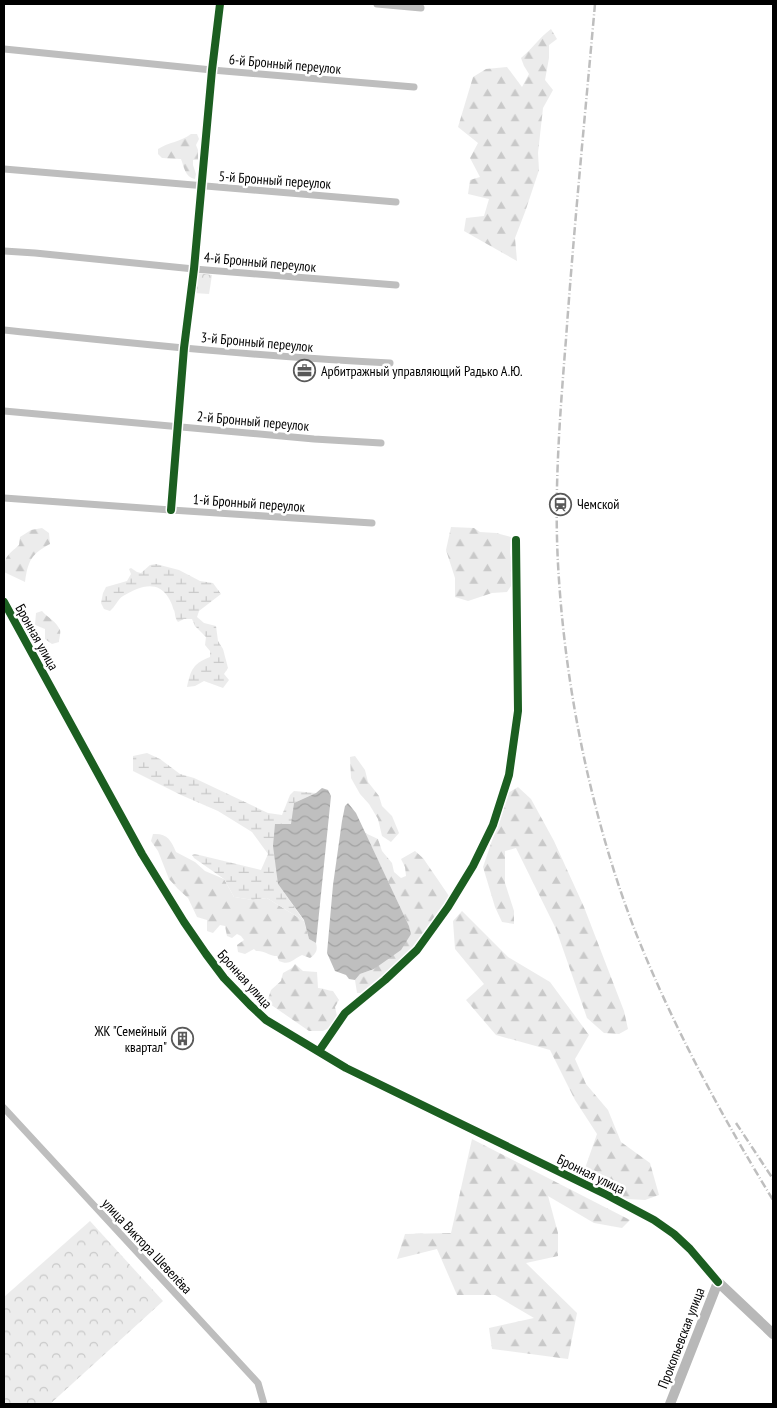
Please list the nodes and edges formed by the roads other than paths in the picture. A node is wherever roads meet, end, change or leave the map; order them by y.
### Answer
1 (220, 4) edge
2 (377, 4) edge
3 (421, 8) dead end
4 (4, 49) edge
5 (212, 70) junction
6 (414, 87) dead end
7 (4, 169) edge
8 (202, 186) junction
9 (396, 202) dead end
10 (4, 252) edge
11 (194, 269) junction
12 (396, 285) dead end
13 (4, 330) edge
14 (184, 348) junction
15 (390, 363) dead end
16 (4, 411) edge
17 (178, 426) junction
18 (381, 443) dead end
19 (4, 498) edge
20 (171, 510) junction
21 (372, 523) dead end
22 (516, 540) dead end
23 (4, 602) edge
24 (319, 1051) junction
25 (4, 1108) edge
26 (718, 1282) junction
27 (773, 1334) edge
28 (264, 1404) edge
29 (670, 1404) edge

1 - 5 street
2 - 3 street
4 - 5 street, 6-й Бронный переулок
5 - 6 street, 6-й Бронный переулок
5 - 8 street
7 - 8 street, 5-й Бронный переулок
8 - 9 street, 5-й Бронный переулок
8 - 11 street
10 - 11 street, 4-й Бронный переулок
11 - 12 street, 4-й Бронный переулок
11 - 14 street
13 - 14 street, 3-й Бронный переулок
14 - 15 street, 3-й Бронный переулок
14 - 17 street
16 - 17 street, 2-й Бронный переулок
17 - 18 street, 2-й Бронный переулок
17 - 20 street
19 - 20 street, 1-й Бронный переулок
20 - 21 street, 1-й Бронный переулок
22 - 24 street
23 - 24 street, Бронная улица
24 - 26 street, Бронная улица
25 - 28 street, улица Виктора Шевелёва
26 - 27 main road, Бронная улица
26 - 29 main road, Прокопьевская улица

